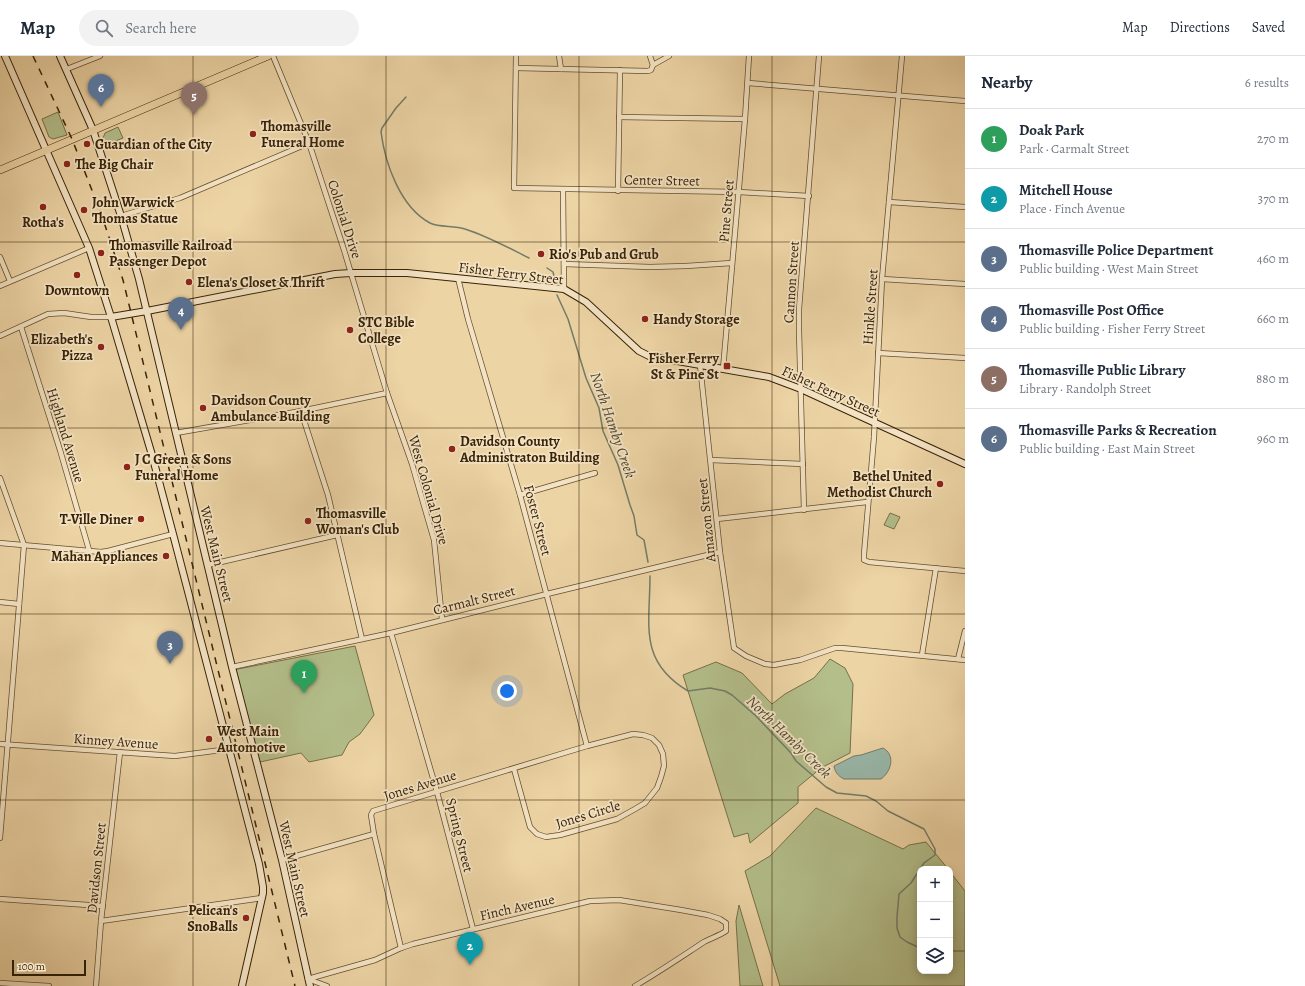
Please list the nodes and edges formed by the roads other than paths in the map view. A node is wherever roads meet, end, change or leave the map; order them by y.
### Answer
1 (5, 56) edge
2 (60, 56) edge
3 (100, 56) edge
4 (268, 56) edge
5 (273, 56) edge
6 (516, 56) edge
7 (559, 56) edge
8 (650, 56) edge
9 (668, 56) edge
10 (749, 56) edge
11 (819, 56) edge
12 (902, 56) edge
13 (653, 65) junction
14 (516, 68) junction
15 (67, 69) junction
16 (561, 69) junction
17 (620, 70) junction
18 (748, 83) junction
19 (818, 88) junction
20 (899, 96) junction
21 (965, 101) edge
22 (619, 117) junction
23 (745, 119) junction
24 (93, 130) junction
25 (309, 143) junction
26 (47, 150) junction
27 (0, 170) edge
28 (563, 190) junction
29 (618, 191) junction
30 (739, 192) junction
31 (809, 196) junction
32 (889, 202) junction
33 (965, 207) edge
34 (121, 216) junction
35 (89, 248) junction
36 (0, 257) edge
37 (564, 264) junction
38 (732, 264) junction
39 (351, 272) junction
40 (458, 278) junction
41 (882, 279) junction
42 (10, 282) junction
43 (965, 284) edge
44 (0, 286) edge
45 (564, 289) junction
46 (147, 311) junction
47 (110, 317) junction
48 (21, 327) junction
49 (0, 336) edge
50 (878, 353) junction
51 (965, 358) edge
52 (700, 365) junction
53 (723, 369) junction
54 (801, 389) junction
55 (387, 392) junction
56 (301, 411) junction
57 (874, 422) junction
58 (176, 433) junction
59 (711, 460) junction
60 (803, 464) junction
61 (965, 464) edge
62 (595, 473) dead end
63 (0, 478) edge
64 (520, 495) junction
65 (868, 502) junction
66 (804, 510) junction
67 (717, 519) junction
68 (173, 534) junction
69 (337, 535) junction
70 (0, 543) edge
71 (24, 545) junction
72 (89, 550) junction
73 (720, 552) junction
74 (208, 565) junction
75 (936, 568) junction
76 (965, 571) edge
77 (547, 594) junction
78 (0, 602) edge
79 (19, 604) junction
80 (442, 619) junction
81 (965, 631) edge
82 (391, 633) junction
83 (362, 639) junction
84 (922, 655) junction
85 (958, 659) junction
86 (965, 660) edge
87 (232, 666) junction
88 (0, 744) edge
89 (8, 744) junction
90 (587, 746) junction
91 (229, 749) junction
92 (120, 752) junction
93 (514, 769) junction
94 (437, 792) junction
95 (1, 819) edge
96 (374, 834) junction
97 (0, 838) edge
98 (282, 860) junction
99 (262, 898) junction
100 (0, 899) edge
101 (103, 906) junction
102 (101, 921) junction
103 (473, 928) junction
104 (401, 948) junction
105 (308, 979) junction
106 (0, 983) edge
107 (49, 986) edge
108 (96, 986) edge
109 (242, 986) edge
110 (310, 986) edge
111 (327, 986) edge
112 (635, 986) edge

1 - 26 street
2 - 15 street, West Main Street
3 - 15 street
4 - 24 main road
5 - 25 street, Colonial Drive
6 - 14 street
7 - 16 street
8 - 13 street
9 - 13 street
10 - 18 street, Pine Street
11 - 19 street, Cannon Street
12 - 20 street, Hinkle Street
13 - 17 street
14 - 16 street
14 - 28 street, Center Street
15 - 24 street, West Main Street
16 - 17 street
17 - 22 street
18 - 19 street
18 - 23 street, Pine Street
19 - 20 street
19 - 31 street, Cannon Street
20 - 21 street
20 - 32 street, Hinkle Street
22 - 23 street
22 - 29 street
23 - 30 street, Pine Street
24 - 26 main road
24 - 34 street, West Main Street
25 - 34 street
25 - 39 street, Colonial Drive
26 - 27 main road
26 - 35 street
28 - 29 street, Center Street
28 - 37 street
29 - 30 street, Center Street
30 - 31 street, Center Street
30 - 38 street, Pine Street
31 - 54 street, Cannon Street
32 - 33 street
32 - 41 street, Hinkle Street
34 - 46 street, West Main Street
35 - 42 street
35 - 47 street
36 - 42 street
37 - 38 street
37 - 45 street
38 - 53 street, Pine Street
39 - 40 street, Fisher Ferry Street
39 - 46 street, Fisher Ferry Street
39 - 55 street, Colonial Drive
40 - 45 street, Fisher Ferry Street
40 - 64 street, Foster Street
41 - 43 street
41 - 50 street, Hinkle Street
42 - 44 street
45 - 52 street, Fisher Ferry Street
46 - 47 street, Fisher Ferry Street
46 - 58 street, West Main Street
47 - 48 street
47 - 68 street
48 - 49 street
48 - 72 street, Highland Avenue
50 - 51 street
50 - 57 street, Hinkle Street
52 - 53 street, Fisher Ferry Street
52 - 59 street, Amazon Street
53 - 54 street, Fisher Ferry Street
54 - 57 street, Fisher Ferry Street
54 - 60 street, Cannon Street
55 - 56 street
55 - 80 street, West Colonial Drive
56 - 58 street
56 - 69 street
57 - 61 street, Fisher Ferry Street
57 - 65 street, Hinkle Street
58 - 74 street, West Main Street
59 - 60 street
59 - 67 street, Amazon Street
60 - 66 street, Cannon Street
62 - 64 street
63 - 71 street
64 - 77 street, Foster Street
65 - 66 street
65 - 75 street, Hinkle Street
66 - 67 street
67 - 73 street, Amazon Street
68 - 72 street
68 - 91 street
69 - 74 street
69 - 83 street
70 - 71 street
71 - 72 street
71 - 79 street
73 - 77 street, Carmalt Street
73 - 84 street, Amazon Street
74 - 87 street, West Main Street
75 - 76 street
75 - 84 street
77 - 80 street, Carmalt Street
77 - 90 street, Foster Street
78 - 79 street
79 - 89 street
80 - 82 street, Carmalt Street
81 - 85 street
82 - 83 street, Carmalt Street
82 - 94 street, Spring Street
83 - 87 street, Carmalt Street
84 - 85 street, Amazon Street
85 - 86 street, Amazon Street
87 - 98 street, West Main Street
88 - 89 street, Kinney Avenue
89 - 92 street, Kinney Avenue
89 - 95 street
90 - 93 street, Jones Avenue
90 - 93 street, Jones Circle
91 - 92 street, Kinney Avenue
91 - 99 street
92 - 101 street, Davidson Street
93 - 94 street, Jones Avenue
94 - 96 street, Jones Avenue
94 - 103 street, Spring Street
95 - 97 street
96 - 98 street
96 - 104 street
98 - 105 street, West Main Street
99 - 102 street
99 - 109 street
100 - 101 street
101 - 102 street, Davidson Street
102 - 108 street, Davidson Street
103 - 104 street, Finch Avenue
103 - 112 street, Finch Avenue
104 - 105 street, Finch Avenue
105 - 110 street, West Main Street
105 - 111 street
106 - 107 street

